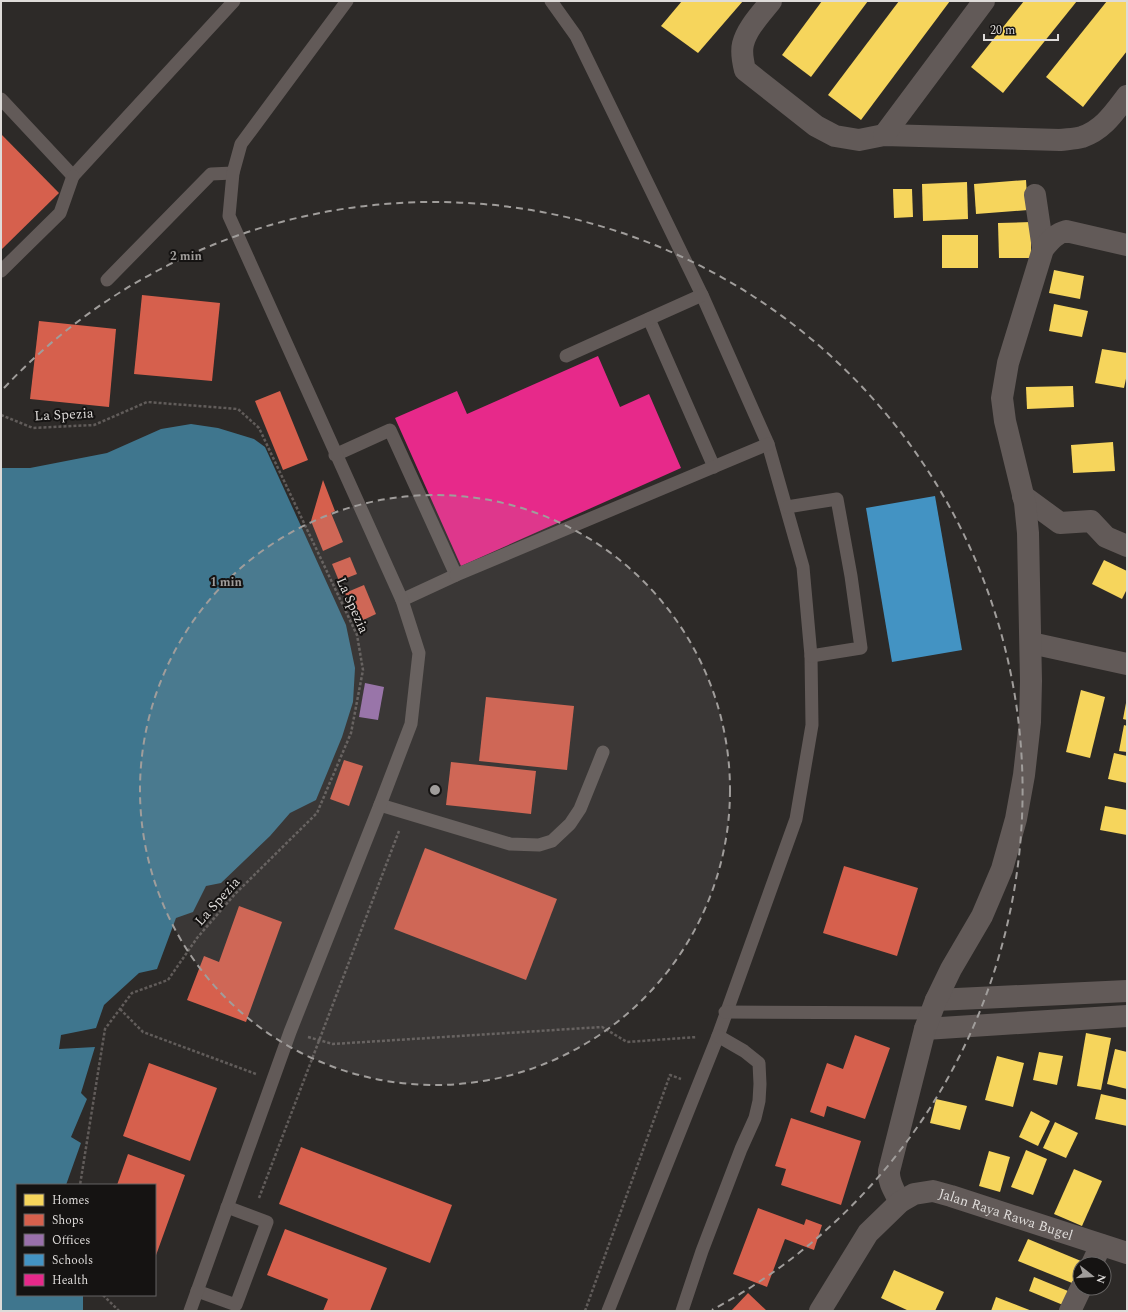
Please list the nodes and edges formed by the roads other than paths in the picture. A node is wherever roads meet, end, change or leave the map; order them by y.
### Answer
1 (234, 1) edge
2 (347, 1) edge
3 (551, 1) edge
4 (771, 1) edge
5 (984, 1) edge
6 (1127, 96) edge
7 (1, 99) edge
8 (884, 135) junction
9 (233, 173) junction
10 (73, 176) junction
11 (1035, 196) dead end
12 (1127, 245) edge
13 (1043, 249) junction
14 (1, 271) edge
15 (107, 280) dead end
16 (702, 295) junction
17 (649, 318) junction
18 (566, 356) dead end
19 (768, 444) junction
20 (335, 455) junction
21 (714, 467) junction
22 (1023, 496) junction
23 (787, 507) junction
24 (1127, 546) edge
25 (456, 575) junction
26 (402, 600) junction
27 (1031, 643) junction
28 (811, 656) junction
29 (1127, 664) edge
30 (603, 752) dead end
31 (380, 805) junction
32 (1127, 991) edge
33 (725, 1012) junction
34 (931, 1014) junction
35 (1127, 1016) edge
36 (718, 1036) junction
37 (900, 1202) junction
38 (227, 1208) junction
39 (1102, 1245) junction
40 (1127, 1253) edge
41 (1096, 1256) edge
42 (197, 1291) junction
43 (1077, 1296) edge
44 (190, 1311) edge
45 (608, 1311) edge
46 (682, 1311) edge
47 (820, 1311) edge
48 (1070, 1311) edge

1 - 10 lane
2 - 9 lane
3 - 16 lane
4 - 8 street
5 - 8 street
6 - 8 street
7 - 10 lane
9 - 15 lane
9 - 20 lane
10 - 14 lane
11 - 13 street
12 - 13 street
13 - 22 street
16 - 17 lane
16 - 19 lane
17 - 18 lane
17 - 21 lane
19 - 21 lane
19 - 23 lane
20 - 25 lane
20 - 26 lane
21 - 25 lane
22 - 24 street
22 - 27 street
23 - 28 lane
23 - 28 lane
25 - 26 lane
26 - 31 lane
27 - 29 street
27 - 34 street
28 - 33 lane
30 - 31 lane
31 - 38 lane
32 - 34 street
33 - 34 lane
33 - 36 lane
34 - 35 street
34 - 37 street
36 - 45 lane
36 - 46 lane
37 - 39 street, Jalan Raya Rawa Bugel
37 - 47 street, Jalan Raya Rawa Bugel
38 - 42 lane
38 - 42 lane
39 - 40 street, Jalan Raya Rawa Bugel
39 - 41 street
42 - 44 lane
43 - 48 street

